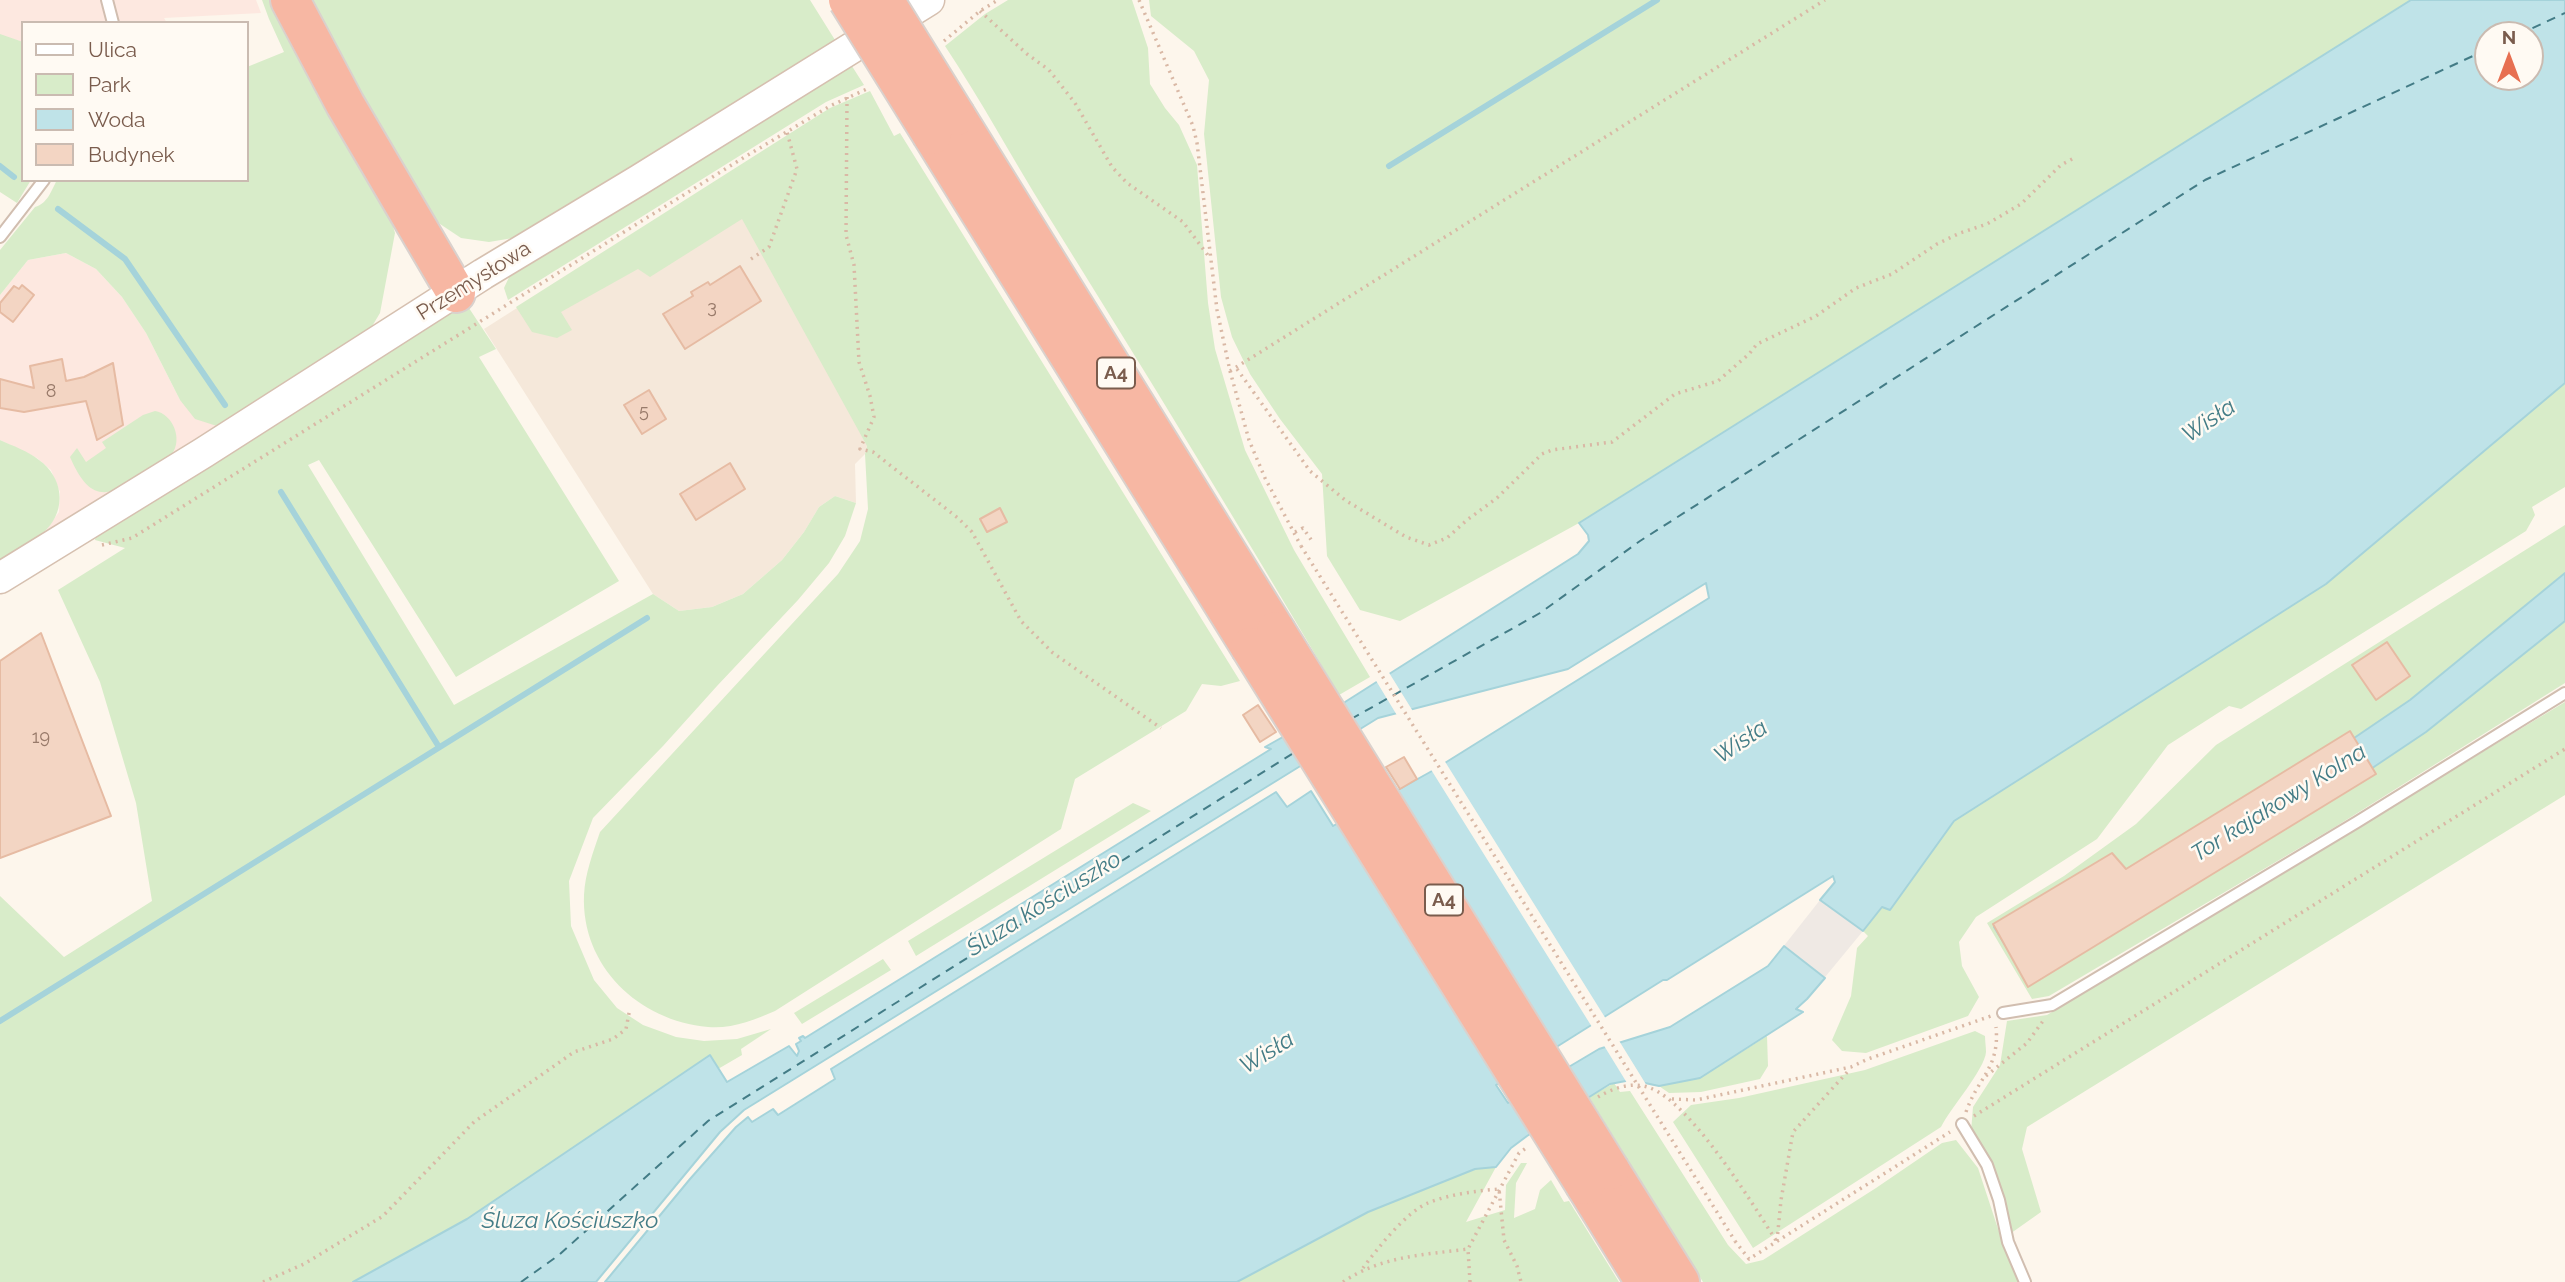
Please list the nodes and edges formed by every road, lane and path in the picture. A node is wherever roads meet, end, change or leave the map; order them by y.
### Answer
1 (107, 0) edge
2 (290, 0) edge
3 (849, 0) edge
4 (884, 0) edge
5 (929, 0) edge
6 (998, 0) edge
7 (1139, 0) edge
8 (1825, 0) edge
9 (980, 11) junction
10 (112, 21) edge
11 (940, 45) dead end
12 (876, 84) dead end
13 (847, 97) junction
14 (944, 125) junction
15 (787, 132) junction
16 (2076, 157) dead end
17 (42, 182) edge
18 (0, 237) edge
19 (751, 259) dead end
20 (1212, 259) junction
21 (456, 293) junction
22 (1237, 369) junction
23 (1230, 372) junction
24 (1295, 532) junction
25 (1312, 541) dead end
26 (93, 545) dead end
27 (11, 571) edge
28 (2565, 692) edge
29 (1161, 728) dead end
30 (2565, 748) edge
31 (2052, 1005) junction
32 (630, 1008) dead end
33 (2003, 1013) dead end
34 (1851, 1067) junction
35 (1984, 1077) junction
36 (1615, 1087) dead end
37 (1671, 1099) junction
38 (1962, 1124) junction
39 (1519, 1153) dead end
40 (1598, 1177) junction
41 (1499, 1189) junction
42 (1777, 1242) junction
43 (1468, 1249) junction
44 (1363, 1268) junction
45 (263, 1282) edge
46 (1343, 1282) edge
47 (1470, 1282) edge
48 (1521, 1282) edge
49 (1645, 1282) edge
50 (1680, 1282) edge
51 (2025, 1282) edge

1 - 10 lane
2 - 21 highway
3 - 14 highway, A4, bridge
4 - 14 highway, A4, bridge
5 - 21 main road, Przemysłowa
6 - 9 path
7 - 20 path
8 - 22 path
9 - 11 path
9 - 20 path
12 - 13 path
13 - 15 path
13 - 29 path
14 - 40 highway, A4, bridge
15 - 19 path
15 - 26 path
16 - 22 path
17 - 18 lane
20 - 23 path
21 - 27 main road, Przemysłowa
22 - 23 path
23 - 24 path
24 - 25 path
24 - 42 path, bridge
28 - 31 lane
30 - 38 path
31 - 33 lane
31 - 35 path
32 - 45 path
34 - 35 path
34 - 37 path
34 - 42 path
35 - 38 path
36 - 37 path
37 - 42 path
38 - 42 path
38 - 51 lane
39 - 41 path
40 - 49 highway, A4
40 - 50 highway, A4
41 - 43 path
41 - 44 path
41 - 48 path
43 - 44 path
43 - 47 path
44 - 46 path

